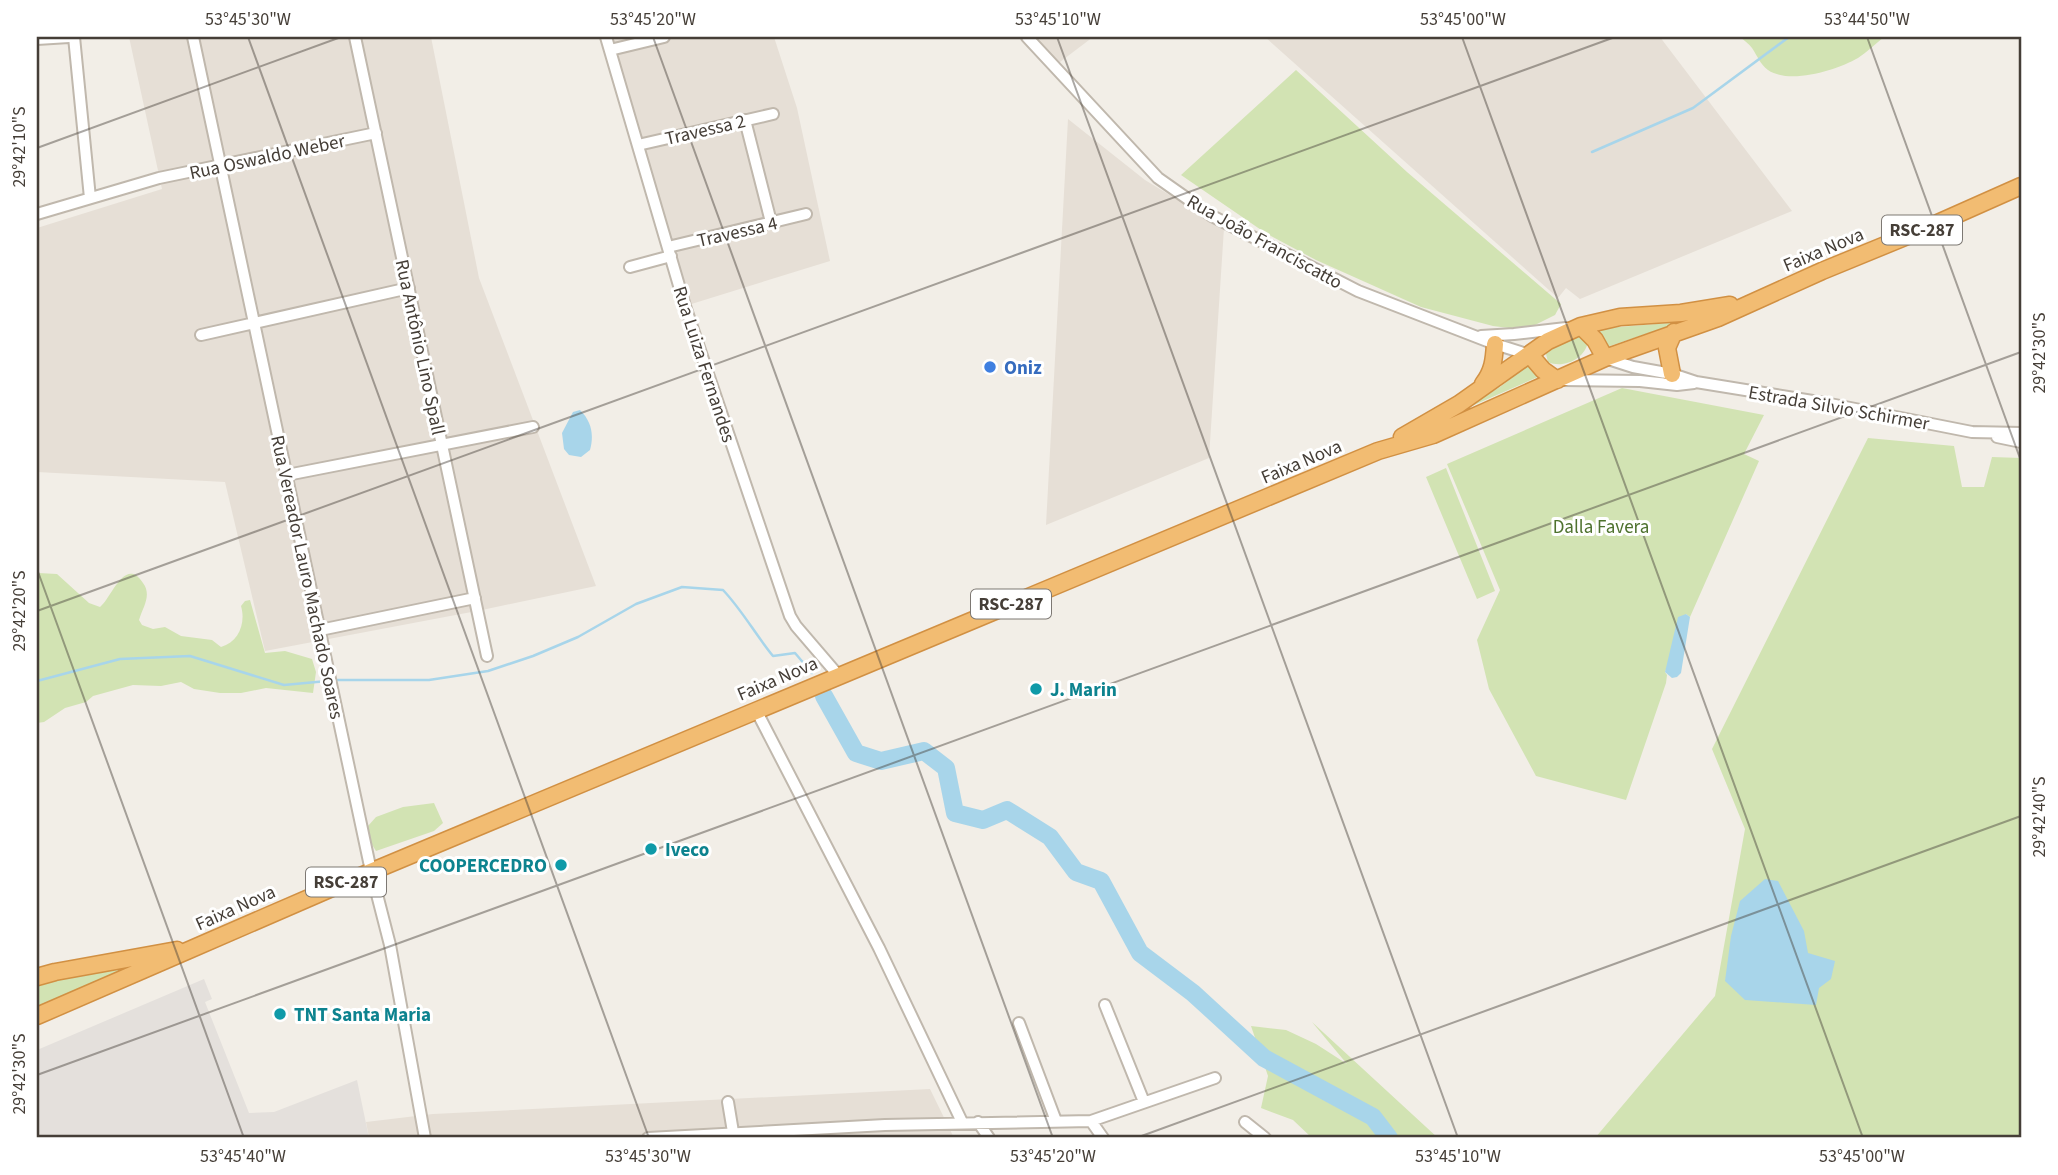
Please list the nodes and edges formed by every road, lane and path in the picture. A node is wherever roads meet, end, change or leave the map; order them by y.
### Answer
1 (69, 37) edge
2 (74, 37) edge
3 (193, 37) edge
4 (355, 37) edge
5 (606, 37) edge
6 (664, 37) edge
7 (1027, 37) edge
8 (37, 39) edge
9 (610, 50) junction
10 (772, 114) dead end
11 (745, 120) junction
12 (376, 133) junction
13 (638, 145) junction
14 (221, 166) junction
15 (2021, 186) edge
16 (89, 198) junction
17 (37, 214) edge
18 (806, 214) dead end
19 (771, 222) junction
20 (669, 252) junction
21 (630, 267) dead end
22 (409, 288) junction
23 (1756, 300) junction
24 (254, 323) junction
25 (1581, 326) junction
26 (1674, 332) junction
27 (201, 335) dead end
28 (1478, 336) junction
29 (1495, 344) junction
30 (1530, 355) junction
31 (1605, 358) junction
32 (1672, 374) junction
33 (1557, 380) junction
34 (1696, 382) junction
35 (1478, 390) junction
36 (533, 427) dead end
37 (1981, 433) junction
38 (2021, 433) edge
39 (2021, 442) edge
40 (442, 445) junction
41 (1378, 451) junction
42 (286, 475) junction
43 (475, 598) junction
44 (320, 630) junction
45 (487, 656) dead end
46 (838, 675) junction
47 (756, 710) junction
48 (371, 871) junction
49 (194, 948) junction
50 (37, 977) edge
51 (1105, 1005) dead end
52 (37, 1016) edge
53 (1019, 1023) dead end
54 (1215, 1078) dead end
55 (728, 1102) dead end
56 (1144, 1102) junction
57 (1056, 1121) junction
58 (1091, 1121) junction
59 (962, 1122) junction
60 (978, 1122) junction
61 (1245, 1122) dead end
62 (885, 1125) junction
63 (815, 1134) edge
64 (734, 1136) edge
65 (425, 1138) edge
66 (648, 1138) edge
67 (658, 1138) edge
68 (887, 1138) edge
69 (989, 1138) edge
70 (1103, 1138) edge
71 (1265, 1138) edge

1 - 8 street
2 - 16 street
3 - 14 street, Rua Vereador Lauro Machado Soares
4 - 12 street, Rua Antônio Lino Spall
5 - 9 street, Rua Luiza Fernandes
6 - 9 street
7 - 28 street, Rua João Franciscatto
9 - 13 street, Rua Luiza Fernandes
10 - 11 street, Travessa 2
11 - 13 street, Travessa 2
11 - 19 street
12 - 14 street, Rua Oswaldo Weber
12 - 22 street, Rua Antônio Lino Spall
13 - 20 street, Rua Luiza Fernandes
14 - 16 street, Rua Oswaldo Weber
14 - 24 street, Rua Vereador Lauro Machado Soares
15 - 23 highway, Faixa Nova / RSC-287
16 - 17 street, Rua Oswaldo Weber
18 - 19 street, Travessa 4
19 - 20 street, Travessa 4
20 - 21 street, Travessa 4
20 - 46 street, Rua Luiza Fernandes
22 - 24 street
22 - 40 street, Rua Antônio Lino Spall
23 - 25 highway, Faixa Nova / RSC-287
23 - 26 highway, Faixa Nova / RSC-287
24 - 27 street
24 - 42 street, Rua Vereador Lauro Machado Soares
25 - 28 street, Rua João Franciscatto
25 - 30 highway, Faixa Nova / RSC-287
25 - 31 highway
26 - 31 highway, Faixa Nova / RSC-287
26 - 32 highway
28 - 29 street, Rua João Franciscatto
29 - 30 street, Rua João Franciscatto
29 - 35 highway
30 - 33 highway
30 - 35 highway, Faixa Nova / RSC-287
31 - 32 street, Estrada Silvio Schirmer
31 - 33 highway, Faixa Nova / RSC-287
32 - 34 street, Estrada Silvio Schirmer
33 - 34 street, Estrada Silvio Schirmer
33 - 41 highway, Faixa Nova / RSC-287
34 - 37 street, Estrada Silvio Schirmer
35 - 41 highway, Faixa Nova / RSC-287
36 - 40 street
37 - 38 street, Estrada Silvio Schirmer
37 - 39 street, Estrada Silvio Schirmer
40 - 42 street
40 - 43 street, Rua Antônio Lino Spall
41 - 46 highway, Faixa Nova / RSC-287
42 - 44 street, Rua Vereador Lauro Machado Soares
43 - 44 street
43 - 45 street, Rua Antônio Lino Spall
44 - 48 street, Rua Vereador Lauro Machado Soares
46 - 47 highway, Faixa Nova / RSC-287
47 - 48 highway, Faixa Nova / RSC-287
47 - 59 street
48 - 49 highway, Faixa Nova / RSC-287
48 - 65 street, Rua Vereador Lauro Machado Soares
49 - 50 highway, Faixa Nova / RSC-287
49 - 52 highway, Faixa Nova / RSC-287
51 - 56 street
53 - 57 street
54 - 56 street
55 - 64 street
56 - 58 street
57 - 58 street
57 - 60 street
58 - 70 street
59 - 60 street
59 - 62 street
60 - 69 street
61 - 71 street
62 - 63 street
62 - 68 street
63 - 64 street
64 - 67 street
66 - 67 street

